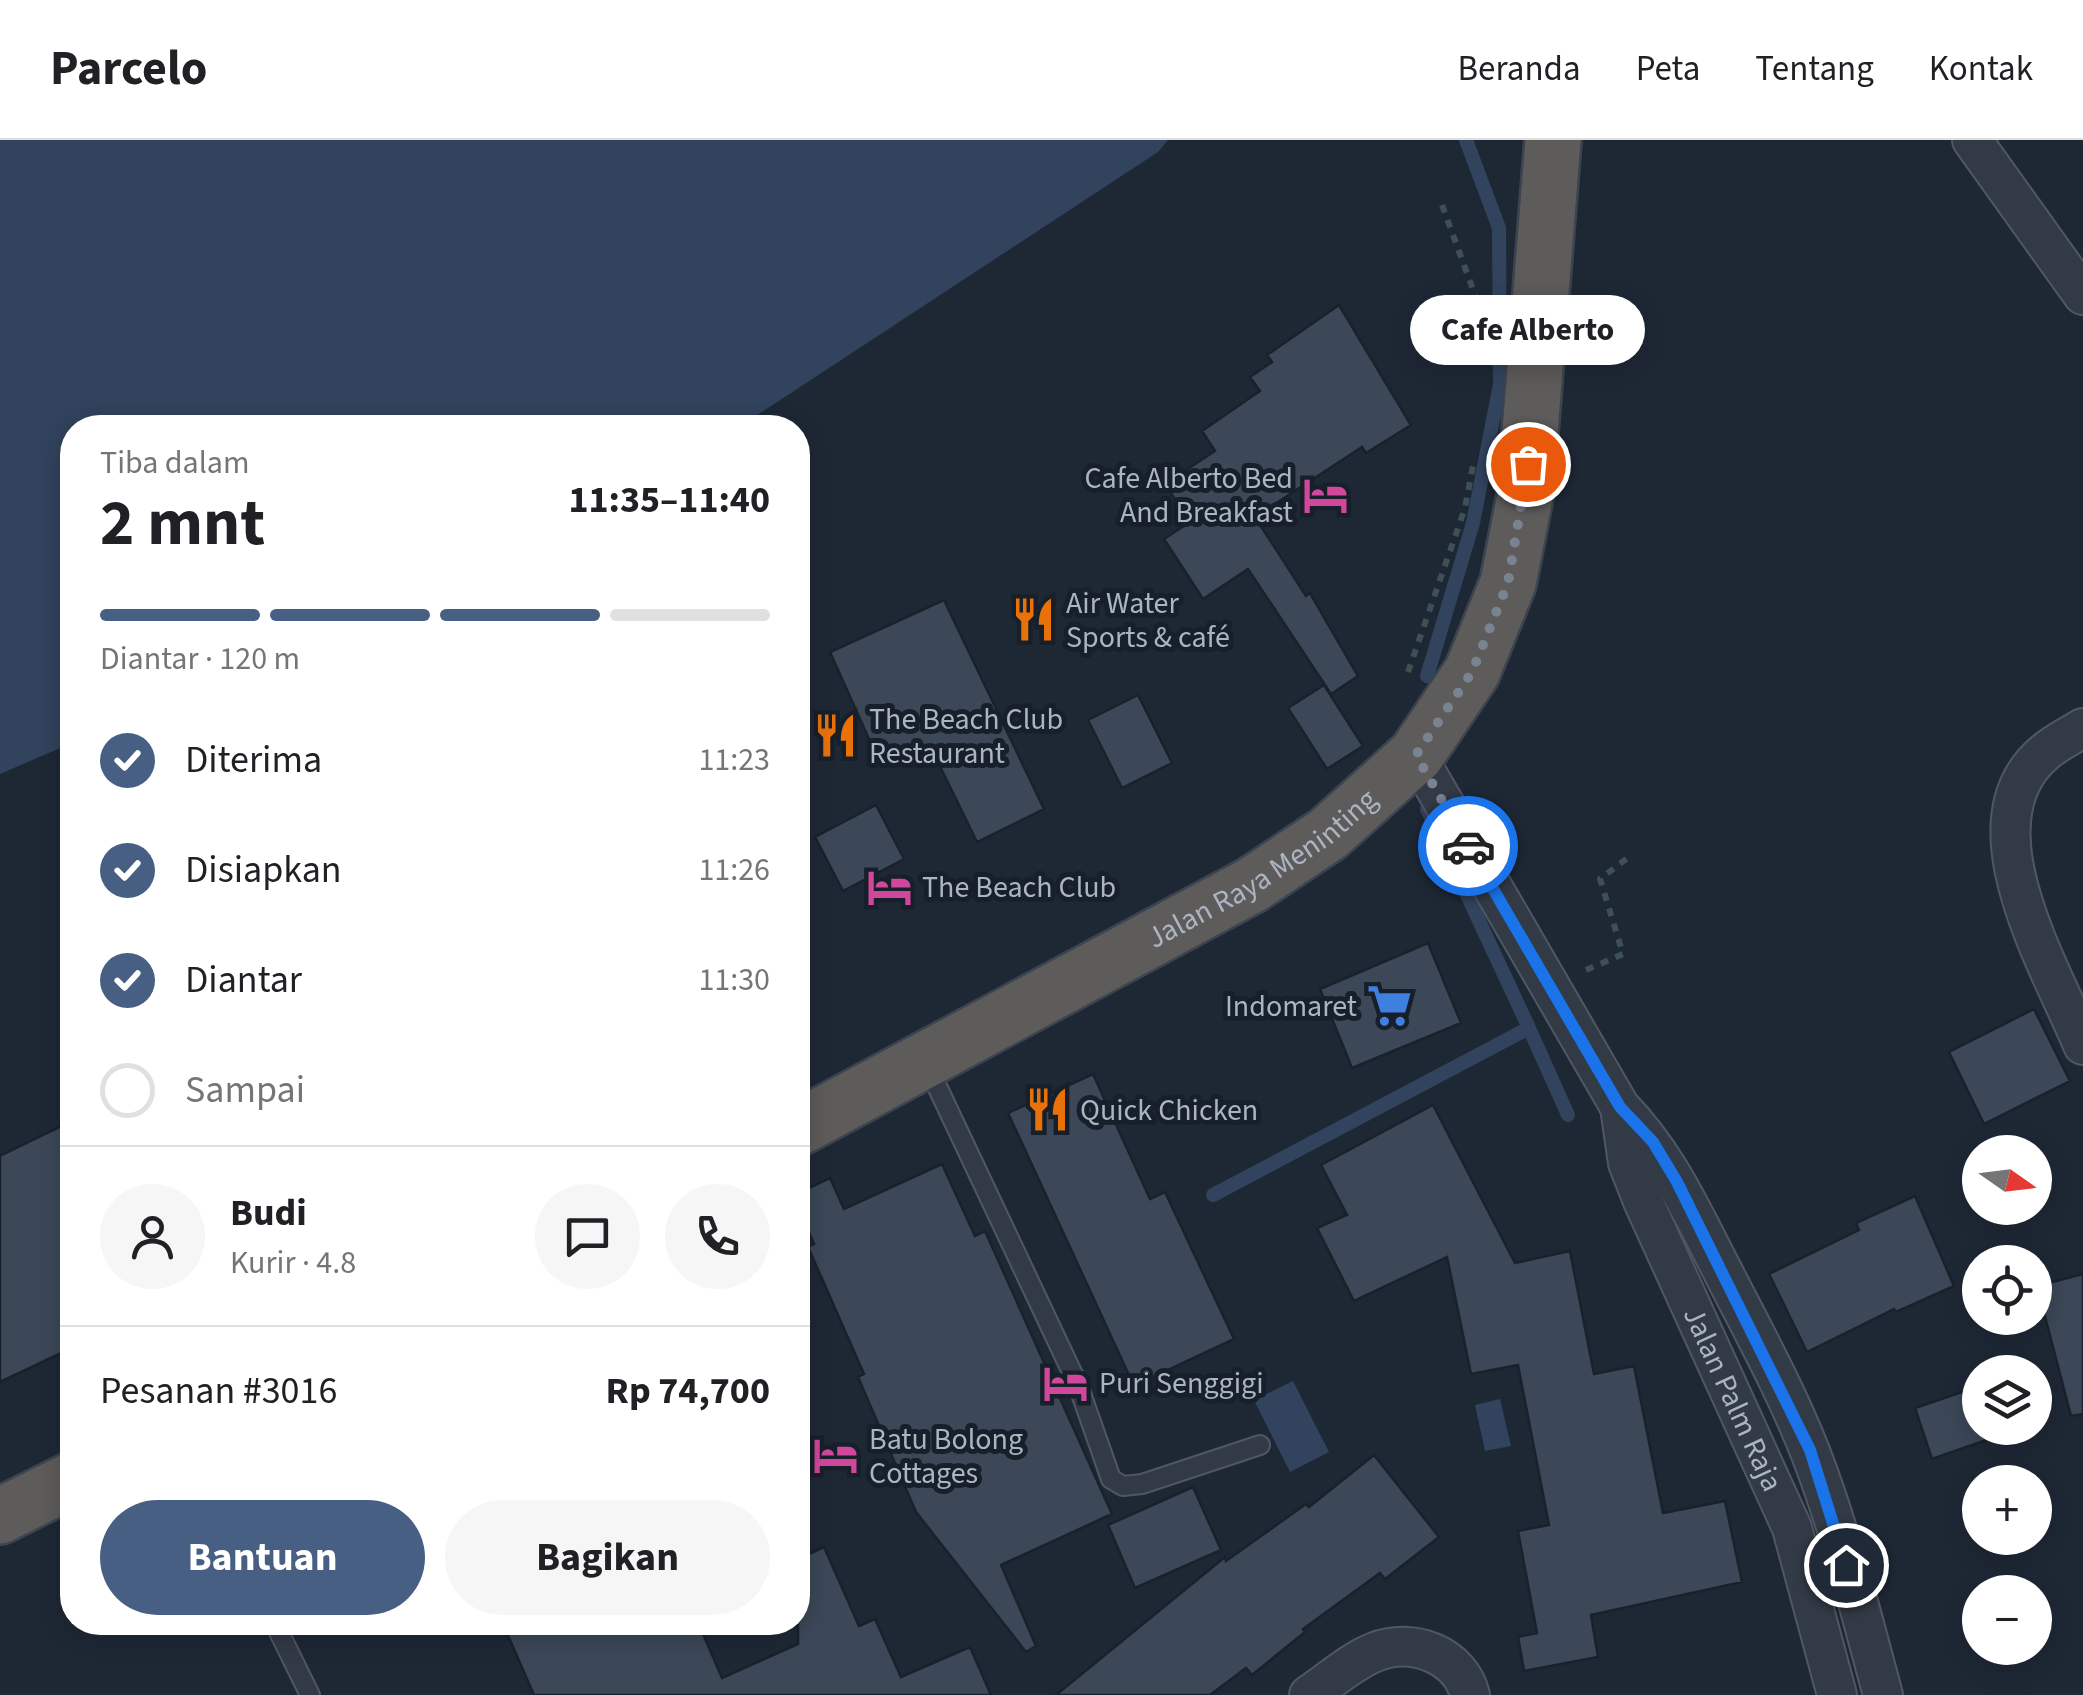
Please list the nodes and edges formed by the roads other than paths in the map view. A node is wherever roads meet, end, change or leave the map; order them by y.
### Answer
1 (1553, 140) edge
2 (1972, 140) edge
3 (2083, 295) edge
4 (2083, 728) edge
5 (1416, 755) junction
6 (2083, 1046) edge
7 (924, 1060) junction
8 (1620, 1107) junction
9 (810, 1122) edge
10 (1260, 1445) dead end
11 (60, 1486) edge
12 (0, 1516) edge
13 (280, 1635) edge
14 (310, 1695) edge
15 (1310, 1695) edge
16 (1470, 1695) edge
17 (1838, 1695) edge
18 (1883, 1695) edge

1 - 5 highway, Jalan Raya Meninting
2 - 3 street
4 - 6 street
5 - 7 highway, Jalan Raya Meninting
5 - 8 street, Jalan Palm Raja
7 - 9 highway, Jalan Raya Meninting
7 - 10 lane
8 - 17 street, Jalan Palm Raja
8 - 18 street, Jalan Palm Raja
11 - 12 highway
13 - 14 lane
15 - 16 street

